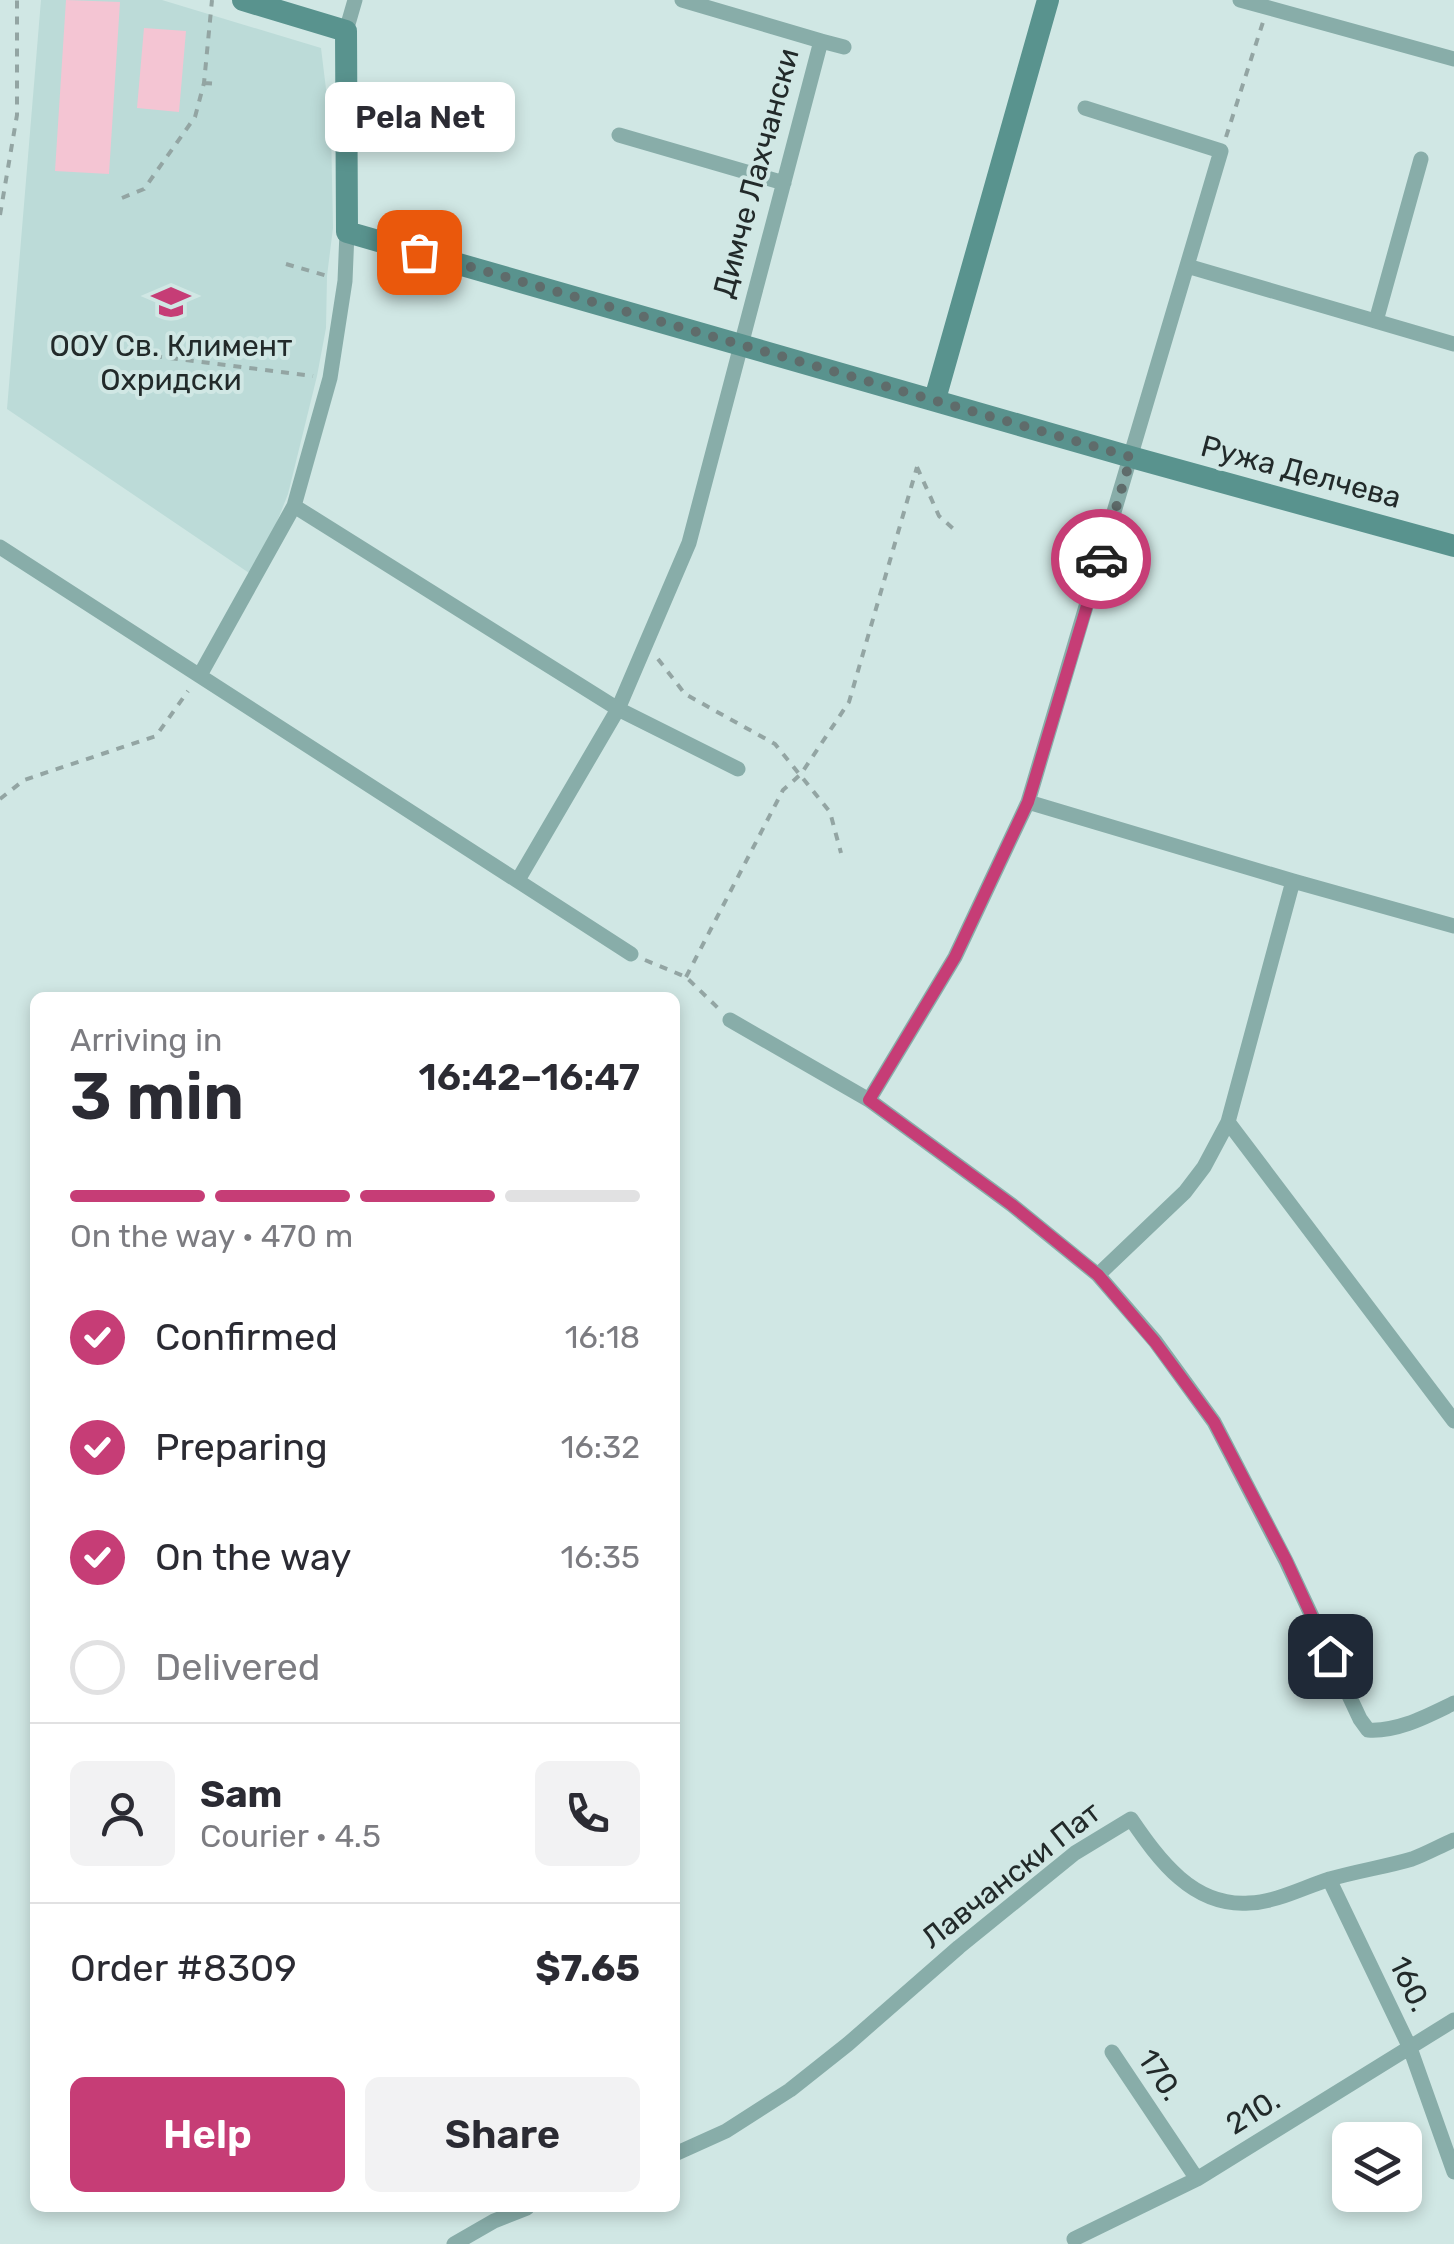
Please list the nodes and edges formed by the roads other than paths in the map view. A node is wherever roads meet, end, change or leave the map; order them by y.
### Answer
1 (243, 0) edge
2 (355, 0) edge
3 (682, 0) edge
4 (1048, 0) edge
5 (1240, 0) edge
6 (1269, 4) edge
7 (735, 7) edge
8 (346, 31) junction
9 (821, 41) junction
10 (844, 47) dead end
11 (1454, 60) edge
12 (1085, 108) dead end
13 (619, 135) dead end
14 (1421, 159) dead end
15 (784, 184) junction
16 (348, 232) junction
17 (1187, 266) junction
18 (1376, 321) junction
19 (742, 344) junction
20 (1454, 344) edge
21 (935, 400) junction
22 (1131, 457) junction
23 (294, 506) junction
24 (1454, 546) edge
25 (0, 547) edge
26 (200, 674) junction
27 (618, 709) junction
28 (738, 769) dead end
29 (1028, 802) junction
30 (518, 880) junction
31 (1293, 881) junction
32 (1454, 926) edge
33 (631, 954) road end
34 (730, 1020) road end
35 (869, 1100) junction
36 (1228, 1122) junction
37 (1098, 1275) junction
38 (1454, 1421) edge
39 (1454, 1703) edge
40 (1454, 1840) edge
41 (1329, 1880) junction
42 (1454, 2020) edge
43 (1410, 2048) junction
44 (1112, 2052) dead end
45 (680, 2152) edge
46 (1454, 2172) edge
47 (1197, 2179) junction
48 (516, 2212) edge
49 (1074, 2239) dead end
50 (454, 2244) edge

1 - 8 street
2 - 8 street
3 - 7 street, Димче Лахчански
4 - 21 street
5 - 6 street
6 - 11 street
7 - 9 street, Димче Лахчански
8 - 16 street
9 - 10 street
9 - 15 street, Димче Лахчански
12 - 17 street
13 - 15 street
14 - 18 street
15 - 19 street, Димче Лахчански
16 - 19 street, Димче Лахчански
16 - 23 street
17 - 18 street
17 - 22 street
18 - 20 street
19 - 21 street, Димче Лахчански
19 - 27 street, Димче Лахчански
21 - 22 street, Ружа Делчева
22 - 24 street, Ружа Делчева
22 - 29 street
23 - 26 street
23 - 27 street
25 - 26 street
26 - 30 street
27 - 28 street
27 - 30 street, Димче Лахчански
29 - 31 street
29 - 35 street
30 - 33 street
31 - 32 street
31 - 36 street
34 - 35 street
35 - 37 street
36 - 37 street
36 - 38 street
37 - 39 street
40 - 41 street, Лавчански Пат
41 - 43 street, 160.
41 - 45 street, Лавчански Пат
42 - 43 street, 210.
43 - 46 street, 160.
43 - 47 street, 210.
44 - 47 street, 170.
47 - 49 street, 210.
48 - 50 street

